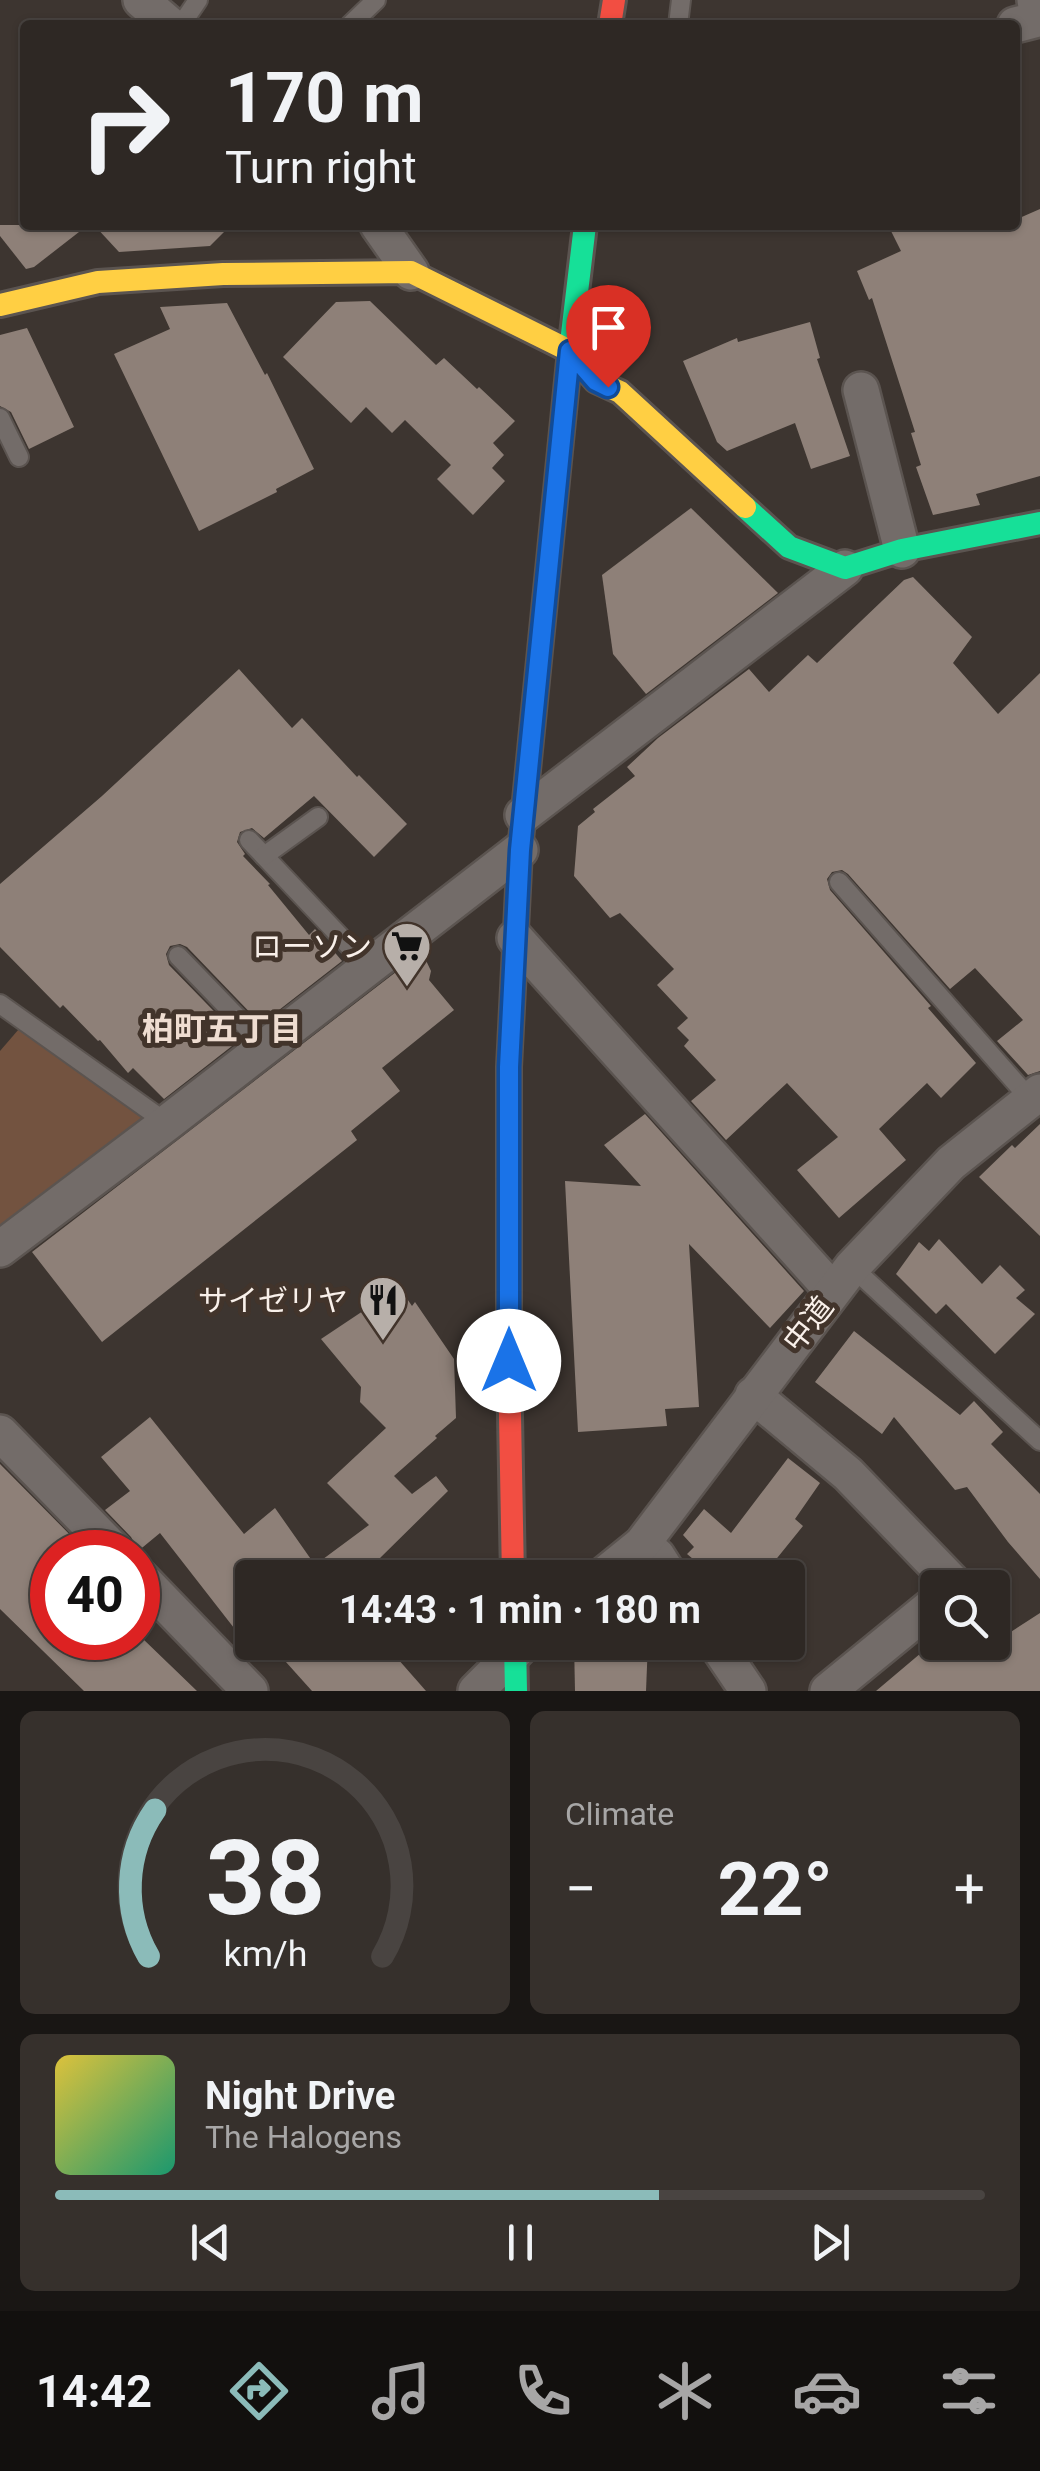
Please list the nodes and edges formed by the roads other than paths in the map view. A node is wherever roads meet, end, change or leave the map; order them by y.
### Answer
1 (141, 0) edge
2 (376, 0) edge
3 (164, 20) edge
4 (355, 20) edge
5 (382, 230) edge
6 (584, 230) edge
7 (411, 272) junction
8 (0, 305) edge
9 (570, 351) junction
10 (861, 390) dead end
11 (0, 418) edge
12 (19, 458) dead end
13 (1040, 523) edge
14 (902, 550) junction
15 (845, 568) junction
16 (318, 818) dead end
17 (521, 832) junction
18 (248, 840) dead end
19 (264, 856) junction
20 (840, 882) dead end
21 (515, 938) junction
22 (178, 956) dead end
23 (368, 966) junction
24 (0, 1004) edge
25 (265, 1046) junction
26 (1035, 1096) edge
27 (167, 1123) junction
28 (0, 1248) edge
29 (842, 1279) junction
30 (753, 1395) junction
31 (0, 1433) edge
32 (1040, 1441) edge
33 (95, 1530) edge
34 (642, 1544) junction
35 (514, 1560) edge
36 (622, 1560) edge
37 (660, 1560) edge
38 (941, 1570) edge
39 (160, 1598) edge
40 (920, 1617) edge
41 (505, 1660) edge
42 (517, 1660) edge
43 (727, 1660) edge
44 (250, 1691) edge
45 (476, 1691) edge
46 (516, 1691) edge
47 (748, 1691) edge
48 (828, 1691) edge

1 - 3 street
2 - 4 lane
5 - 7 street
6 - 9 street
7 - 8 street
7 - 9 street
9 - 15 street
9 - 17 street
10 - 14 street
11 - 12 lane
13 - 14 street
14 - 15 street
15 - 17 street
16 - 19 lane
17 - 21 street
17 - 23 street
18 - 19 lane
19 - 23 lane
20 - 26 lane
21 - 29 street
21 - 35 street
22 - 25 lane
23 - 25 street
24 - 27 lane
25 - 27 street
26 - 29 street, 中道
27 - 28 street
29 - 30 street, 中道
29 - 32 lane
30 - 34 street, 中道
30 - 38 street
31 - 33 street
34 - 36 street, 中道
34 - 37 street
39 - 44 street
40 - 48 street
41 - 45 street
42 - 46 street
43 - 47 street

